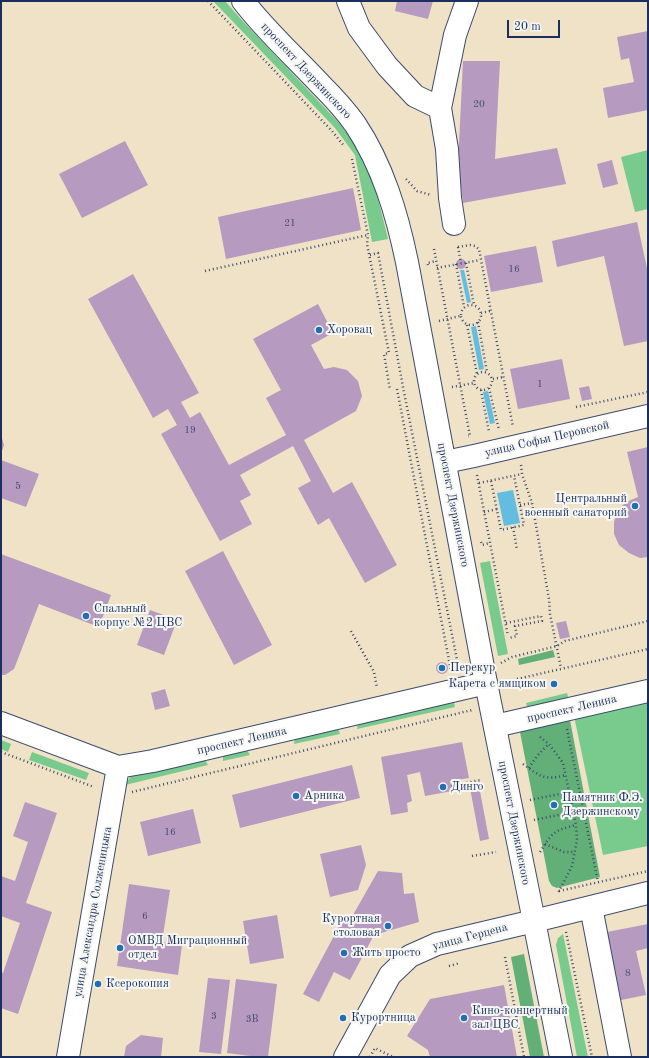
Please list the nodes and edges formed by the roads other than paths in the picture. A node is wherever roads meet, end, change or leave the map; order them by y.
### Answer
1 (243, 1) edge
2 (348, 1) edge
3 (468, 1) edge
4 (440, 108) junction
5 (456, 239) road end
6 (648, 416) edge
7 (445, 462) junction
8 (486, 684) junction
9 (648, 691) edge
10 (1, 723) edge
11 (495, 726) junction
12 (118, 767) junction
13 (648, 893) edge
14 (591, 906) junction
15 (534, 921) junction
16 (68, 1057) edge
17 (345, 1057) edge
18 (561, 1057) edge
19 (620, 1057) edge

1 - 7 street, проспект Дзержинского
2 - 4 street
3 - 4 street
4 - 5 street
6 - 7 street, улица Софьи Перовской
7 - 8 street, проспект Дзержинского
8 - 11 street, проспект Дзержинского
8 - 12 street, проспект Ленина
9 - 11 street, проспект Ленина
10 - 12 street, проспект Ленина
11 - 15 street, проспект Дзержинского
12 - 16 street, улица Александра Солженицына
13 - 14 street, улица Герцена
14 - 15 street, улица Герцена
14 - 19 street
15 - 17 street, улица Герцена
15 - 18 street, проспект Дзержинского

